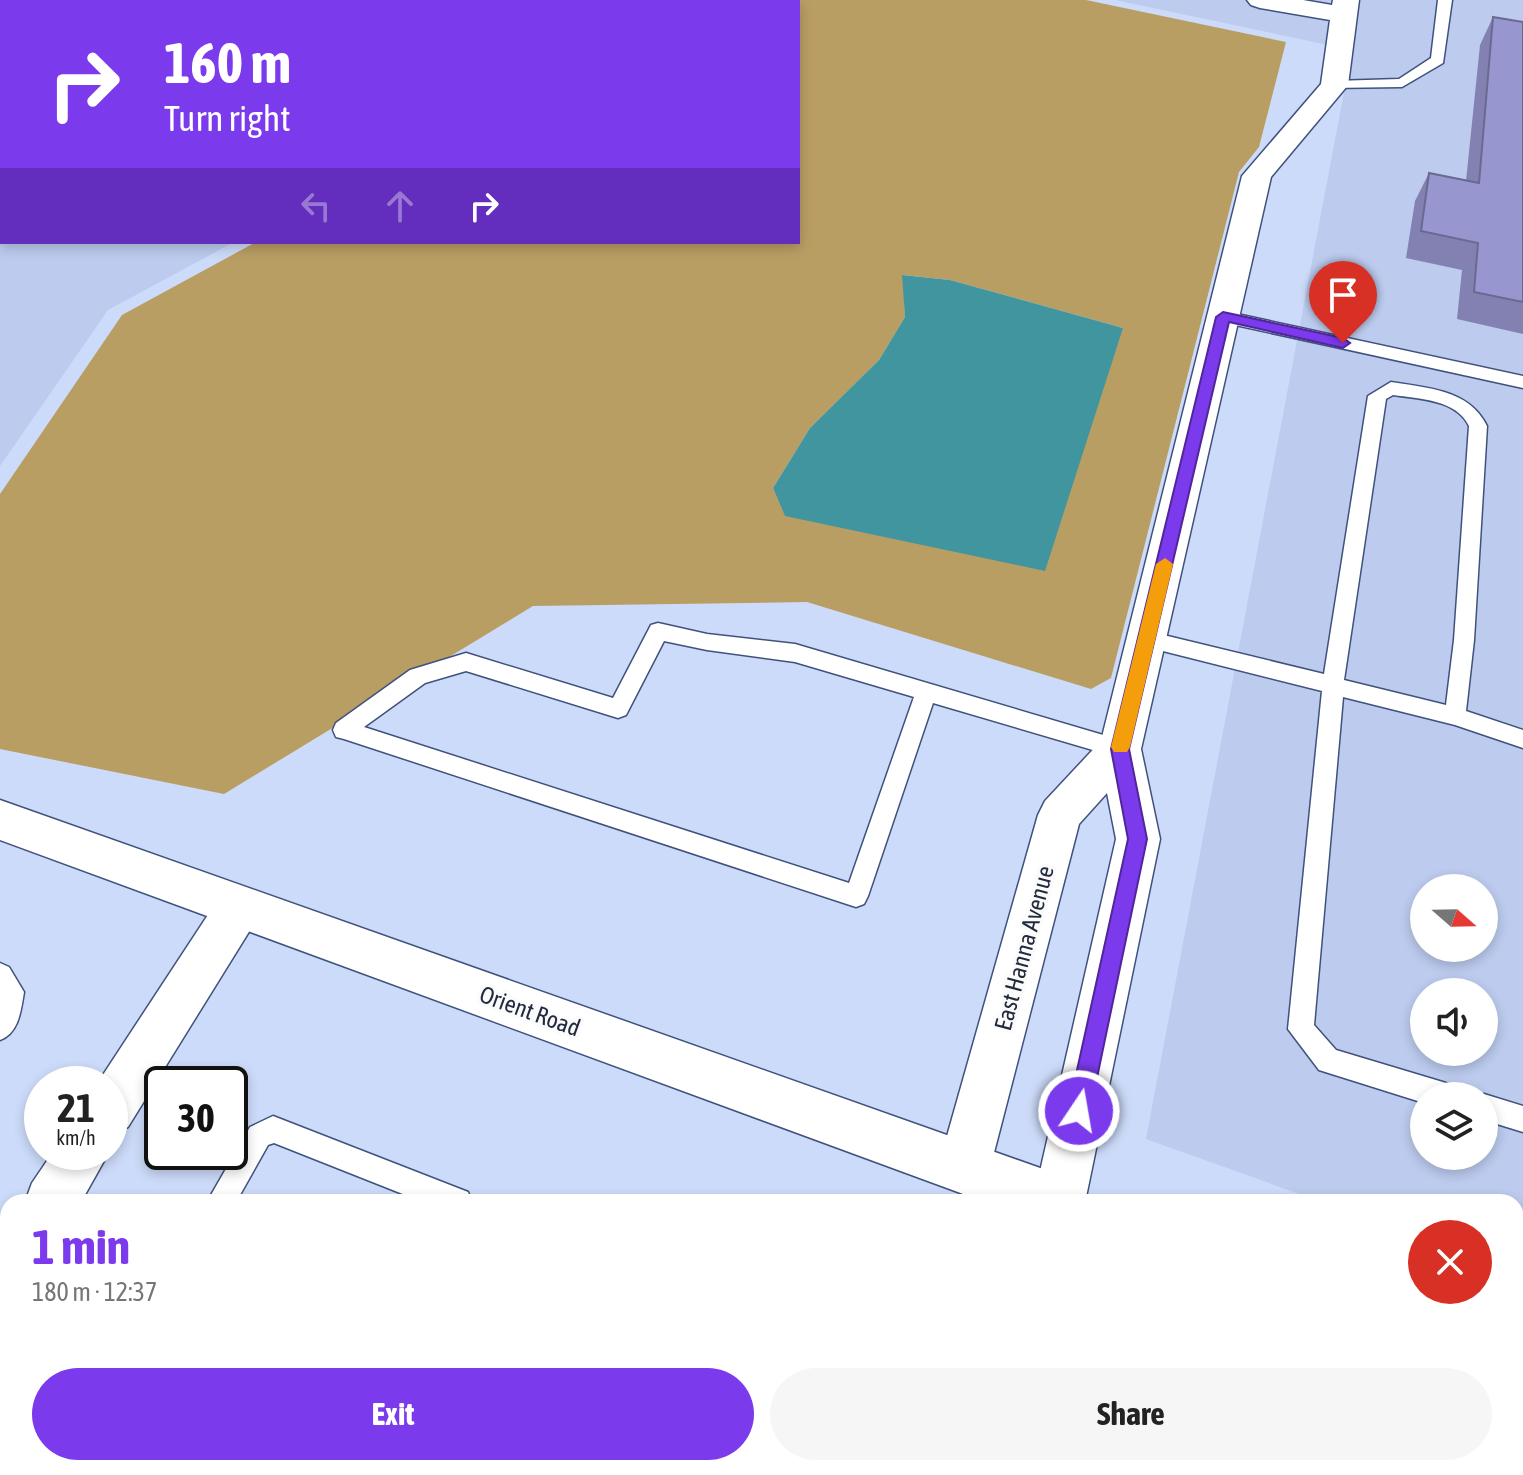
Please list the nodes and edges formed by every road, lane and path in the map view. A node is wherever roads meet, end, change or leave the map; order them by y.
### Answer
1 (1260, 0) edge
2 (1445, 0) edge
3 (1345, 7) edge
4 (1334, 85) junction
5 (1223, 317) junction
6 (1523, 382) edge
7 (1147, 639) junction
8 (1333, 685) junction
9 (926, 693) junction
10 (1455, 716) junction
11 (1523, 739) edge
12 (1120, 749) junction
13 (0, 820) edge
14 (239, 907) junction
15 (0, 975) edge
16 (0, 1028) edge
17 (128, 1081) edge
18 (1410, 1085) edge
19 (1498, 1111) edge
20 (1523, 1119) edge
21 (964, 1168) junction
22 (71, 1170) edge
23 (56, 1194) edge
24 (226, 1194) edge
25 (438, 1194) edge
26 (1037, 1194) edge
27 (1062, 1194) edge

1 - 3 street
2 - 4 lane
3 - 4 street
4 - 5 street, East Hanna Avenue
5 - 6 lane
5 - 7 street, East Hanna Avenue
7 - 8 lane
7 - 12 street, East Hanna Avenue
8 - 10 lane
8 - 10 lane
8 - 18 lane
9 - 9 lane
9 - 12 lane
10 - 11 lane
12 - 21 street, East Hanna Avenue
12 - 27 street, East Hanna Avenue
13 - 14 street, Orient Road
14 - 17 street
14 - 21 street, Orient Road
15 - 16 lane
19 - 20 lane
21 - 26 street, Orient Road
22 - 23 street
24 - 25 lane

